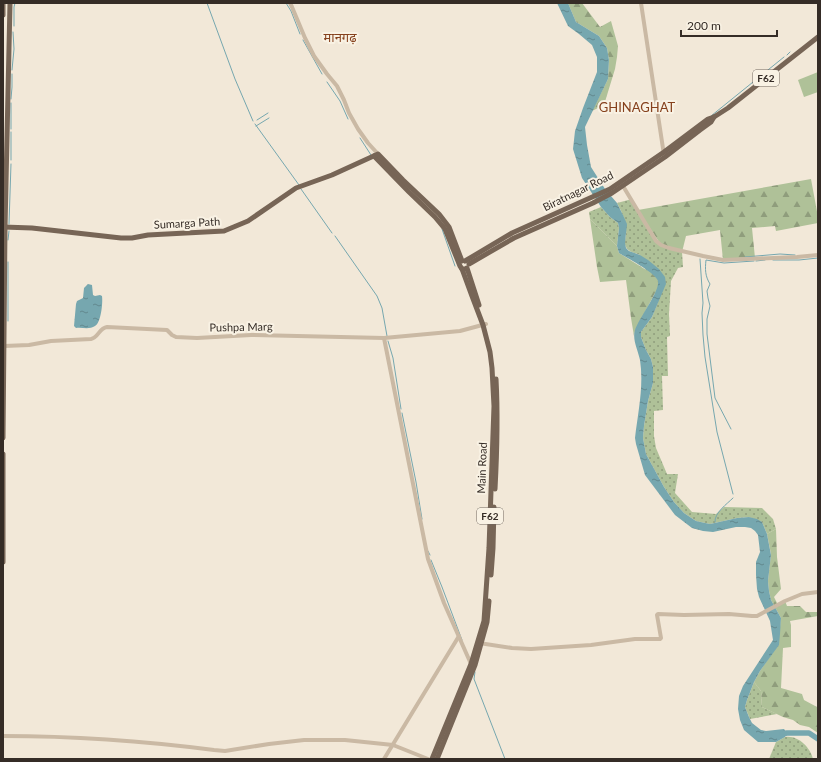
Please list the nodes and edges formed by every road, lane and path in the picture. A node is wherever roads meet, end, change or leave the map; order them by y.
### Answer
1 (4, 3) edge
2 (10, 3) edge
3 (290, 3) edge
4 (641, 3) edge
5 (3, 15) edge
6 (818, 37) edge
7 (376, 155) junction
8 (664, 155) junction
9 (623, 186) junction
10 (611, 191) junction
11 (4, 227) edge
12 (818, 255) edge
13 (464, 264) junction
14 (484, 324) junction
15 (384, 338) junction
16 (4, 346) edge
17 (3, 438) edge
18 (3, 454) edge
19 (3, 562) edge
20 (818, 592) edge
21 (459, 636) junction
22 (479, 643) junction
23 (471, 664) junction
24 (3, 736) edge
25 (393, 745) junction
26 (384, 759) edge
27 (428, 759) edge
28 (432, 759) edge
29 (436, 759) edge

1 - 5 main road
2 - 11 main road
3 - 7 street
4 - 8 street
6 - 8 main road, Biratnagar Road / F62
7 - 11 main road, Sumarga Path
7 - 13 main road, Main Road
8 - 9 main road, Biratnagar Road / F62
8 - 10 main road, Biratnagar Road / F62
9 - 10 main road, Biratnagar Road / F62
9 - 12 street
10 - 13 main road, Biratnagar Road / F62
11 - 16 main road
13 - 14 main road, Main Road / F62
14 - 15 street, Pushpa Marg
14 - 22 main road, Main Road / F62
15 - 16 street, Pushpa Marg
15 - 21 street
16 - 17 main road
18 - 19 main road
20 - 22 street
21 - 23 street
21 - 25 street
22 - 23 main road, Main Road / F62
22 - 29 main road, Main Road / F62
23 - 28 main road, Main Road / F62
24 - 25 street
25 - 26 street
25 - 27 street

